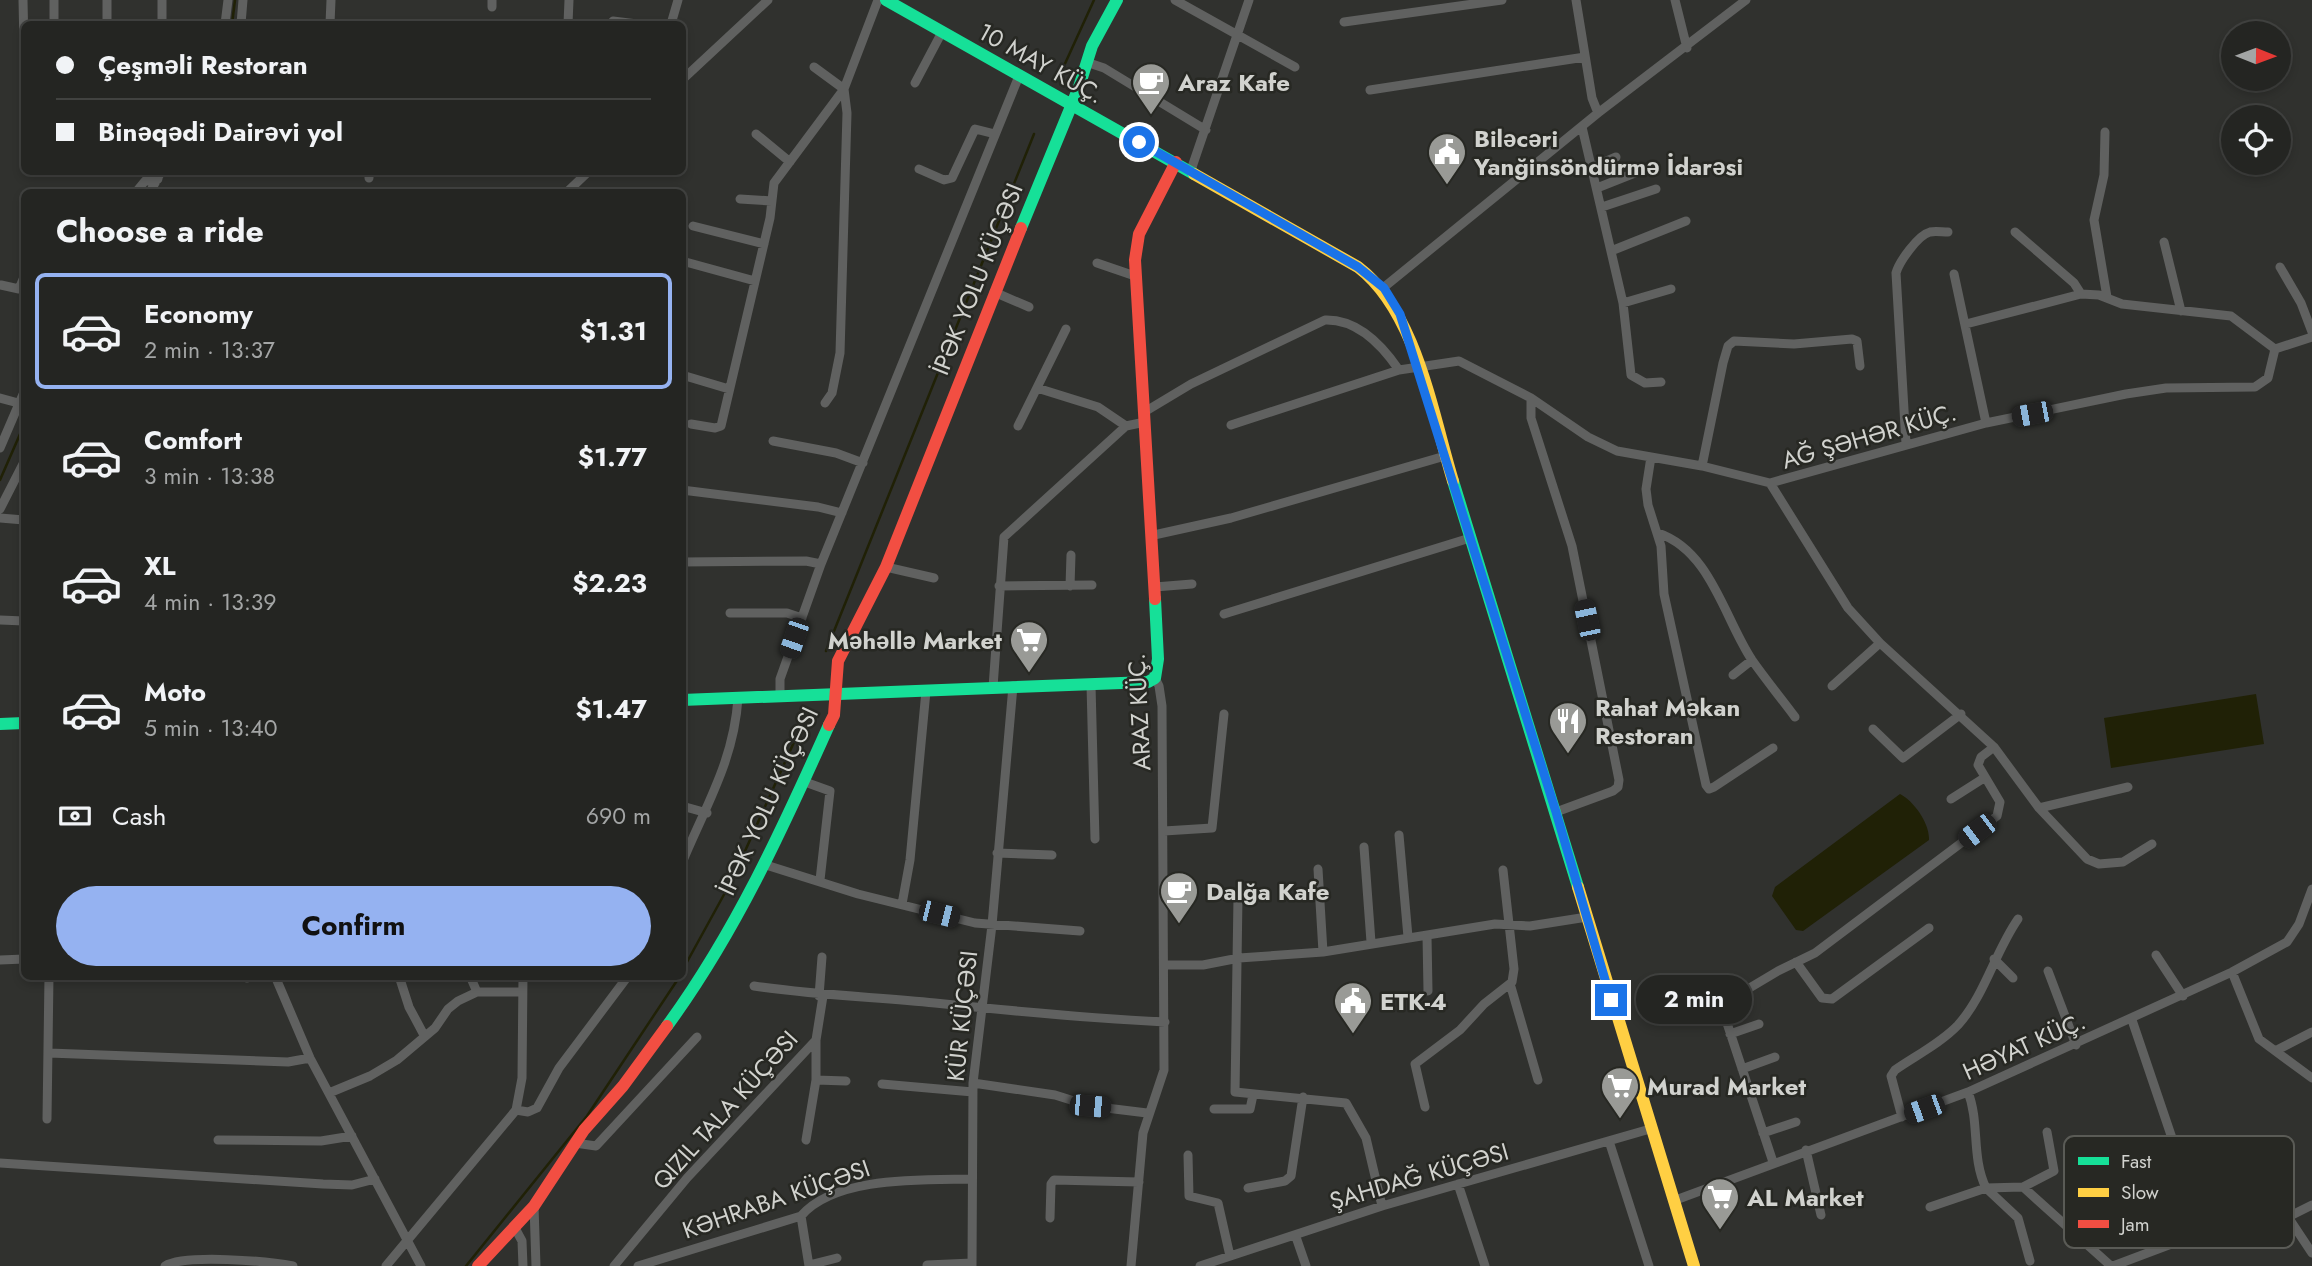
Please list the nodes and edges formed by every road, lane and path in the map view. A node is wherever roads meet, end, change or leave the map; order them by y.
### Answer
1 (23, 0) edge
2 (54, 0) edge
3 (107, 0) edge
4 (162, 0) edge
5 (228, 0) edge
6 (243, 0) edge
7 (331, 0) edge
8 (569, 0) edge
9 (678, 0) edge
10 (768, 0) edge
11 (878, 0) edge
12 (886, 0) edge
13 (1117, 0) edge
14 (1175, 0) edge
15 (1249, 0) edge
16 (1502, 0) edge
17 (1576, 0) edge
18 (1675, 0) edge
19 (1746, 0) edge
20 (23, 21) edge
21 (54, 21) edge
22 (107, 21) edge
23 (162, 21) edge
24 (225, 21) edge
25 (241, 21) edge
26 (330, 21) edge
27 (568, 21) edge
28 (672, 21) edge
29 (1345, 22) dead end
30 (942, 32) junction
31 (1239, 35) junction
32 (1687, 48) junction
33 (1585, 57) junction
34 (1086, 62) junction
35 (814, 67) dead end
36 (1295, 67) dead end
37 (686, 75) edge
38 (1019, 76) junction
39 (915, 83) dead end
40 (844, 89) junction
41 (1370, 90) dead end
42 (1071, 104) junction
43 (1598, 113) junction
44 (1582, 127) junction
45 (1206, 130) junction
46 (2105, 132) dead end
47 (756, 134) dead end
48 (995, 134) junction
49 (1616, 157) dead end
50 (790, 162) junction
51 (1177, 162) junction
52 (1655, 164) dead end
53 (1593, 167) junction
54 (919, 169) dead end
55 (1191, 170) junction
56 (159, 175) edge
57 (585, 175) edge
58 (1597, 188) junction
59 (138, 189) edge
60 (570, 189) edge
61 (1656, 190) dead end
62 (740, 199) dead end
63 (772, 201) junction
64 (1602, 208) junction
65 (1686, 221) dead end
66 (693, 226) dead end
67 (1948, 232) dead end
68 (2015, 232) dead end
69 (2164, 242) dead end
70 (764, 244) junction
71 (1611, 251) junction
72 (686, 262) edge
73 (1097, 263) dead end
74 (2280, 267) dead end
75 (1954, 274) dead end
76 (1135, 276) junction
77 (755, 281) junction
78 (21, 284) edge
79 (1, 285) edge
80 (1384, 288) junction
81 (1671, 289) dead end
82 (993, 292) junction
83 (2081, 294) junction
84 (2106, 297) junction
85 (1623, 303) junction
86 (1029, 307) dead end
87 (2181, 311) junction
88 (1966, 324) junction
89 (1066, 329) dead end
90 (2312, 334) edge
91 (2275, 349) junction
92 (1860, 366) dead end
93 (1418, 368) junction
94 (1399, 370) junction
95 (686, 376) edge
96 (1661, 382) dead end
97 (1037, 388) junction
98 (729, 389) junction
99 (0, 398) edge
100 (1531, 398) junction
101 (825, 403) dead end
102 (21, 404) edge
103 (21, 406) edge
104 (1146, 417) junction
105 (1986, 423) junction
106 (691, 424) dead end
107 (1231, 425) dead end
108 (1018, 426) dead end
109 (1126, 426) junction
110 (773, 441) dead end
111 (1906, 444) junction
112 (0, 448) edge
113 (1445, 456) junction
114 (1651, 457) junction
115 (863, 463) junction
116 (1702, 466) junction
117 (21, 468) edge
118 (1770, 483) junction
119 (686, 490) edge
120 (0, 509) edge
121 (842, 513) junction
122 (0, 517) edge
123 (21, 520) edge
124 (1658, 533) junction
125 (1154, 535) junction
126 (1471, 538) junction
127 (1071, 555) dead end
128 (686, 562) edge
129 (821, 564) junction
130 (886, 567) junction
131 (934, 579) dead end
132 (1192, 584) dead end
133 (1092, 585) dead end
134 (999, 586) junction
135 (1070, 586) junction
136 (1155, 587) junction
137 (730, 613) dead end
138 (1224, 614) dead end
139 (802, 618) junction
140 (0, 620) edge
141 (21, 621) edge
142 (1880, 643) junction
143 (1752, 660) junction
144 (1733, 675) dead end
145 (1154, 678) junction
146 (1091, 685) junction
147 (993, 687) junction
148 (1013, 687) junction
149 (1832, 687) dead end
150 (926, 691) junction
151 (837, 693) junction
152 (780, 696) junction
153 (738, 698) junction
154 (686, 699) edge
155 (1224, 714) dead end
156 (1961, 714) junction
157 (1795, 716) dead end
158 (21, 723) edge
159 (0, 724) edge
160 (1873, 729) dead end
161 (1994, 747) junction
162 (1773, 748) dead end
163 (1984, 778) junction
164 (805, 782) junction
165 (2128, 787) dead end
166 (1951, 799) dead end
167 (686, 807) edge
168 (2039, 808) junction
169 (1556, 812) junction
170 (707, 813) junction
171 (1164, 831) junction
172 (1399, 835) dead end
173 (1096, 839) dead end
174 (2152, 844) dead end
175 (1364, 847) dead end
176 (997, 853) junction
177 (686, 855) edge
178 (1052, 855) dead end
179 (766, 865) junction
180 (1318, 869) dead end
181 (1503, 870) dead end
182 (820, 880) junction
183 (2312, 889) edge
184 (1238, 897) dead end
185 (902, 904) junction
186 (1587, 918) junction
187 (2018, 919) dead end
188 (1508, 923) junction
189 (992, 925) junction
190 (1929, 928) dead end
191 (1080, 931) dead end
192 (1427, 936) junction
193 (1408, 937) junction
194 (1371, 942) junction
195 (1322, 952) junction
196 (2156, 955) dead end
197 (822, 957) dead end
198 (1239, 958) junction
199 (21, 959) edge
200 (1994, 959) junction
201 (0, 961) edge
202 (1796, 962) junction
203 (1166, 965) junction
204 (2048, 971) dead end
205 (2232, 972) junction
206 (2012, 978) dead end
207 (49, 980) edge
208 (277, 980) edge
209 (401, 980) edge
210 (472, 980) edge
211 (523, 980) edge
212 (625, 980) edge
213 (754, 986) dead end
214 (1511, 987) junction
215 (1428, 991) dead end
216 (477, 992) junction
217 (522, 992) junction
218 (821, 996) junction
219 (2183, 996) junction
220 (981, 1009) junction
221 (2132, 1020) junction
222 (1165, 1022) junction
223 (1759, 1024) dead end
224 (2312, 1032) edge
225 (1730, 1034) junction
226 (424, 1035) junction
227 (696, 1037) dead end
228 (816, 1040) junction
229 (2076, 1045) junction
230 (2277, 1050) junction
231 (49, 1053) junction
232 (1775, 1057) dead end
233 (310, 1058) junction
234 (1742, 1069) junction
235 (2312, 1078) edge
236 (816, 1080) junction
237 (1538, 1080) dead end
238 (846, 1081) dead end
239 (882, 1084) dead end
240 (973, 1087) junction
241 (1968, 1092) junction
242 (329, 1093) junction
243 (1253, 1095) junction
244 (1303, 1097) junction
245 (1425, 1107) dead end
246 (1214, 1108) dead end
247 (516, 1110) junction
248 (1147, 1113) junction
249 (1902, 1117) junction
250 (47, 1119) dead end
251 (1796, 1122) dead end
252 (1650, 1129) junction
253 (2047, 1132) dead end
254 (1763, 1133) junction
255 (352, 1136) junction
256 (2171, 1136) edge
257 (218, 1140) dead end
258 (806, 1140) dead end
259 (1609, 1141) junction
260 (575, 1143) junction
261 (1806, 1150) junction
262 (1188, 1155) dead end
263 (1773, 1162) junction
264 (0, 1163) edge
265 (374, 1179) junction
266 (971, 1180) junction
267 (1139, 1182) junction
268 (1458, 1184) junction
269 (2023, 1187) junction
270 (1248, 1188) dead end
271 (1986, 1188) junction
272 (1673, 1201) junction
273 (2312, 1205) edge
274 (534, 1206) junction
275 (1382, 1206) junction
276 (1930, 1207) dead end
277 (2294, 1214) edge
278 (1821, 1215) dead end
279 (801, 1216) junction
280 (1050, 1218) dead end
281 (2064, 1223) edge
282 (2294, 1226) edge
283 (515, 1228) junction
284 (1296, 1237) junction
285 (406, 1239) junction
286 (2092, 1248) edge
287 (2160, 1248) edge
288 (2312, 1253) edge
289 (1230, 1256) junction
290 (837, 1258) dead end
291 (2030, 1261) dead end
292 (809, 1265) edge
293 (927, 1265) edge
294 (972, 1265) edge
295 (1206, 1265) edge
296 (165, 1266) edge
297 (293, 1266) edge
298 (386, 1266) edge
299 (421, 1266) edge
300 (478, 1266) edge
301 (523, 1266) edge
302 (536, 1266) edge
303 (614, 1266) edge
304 (638, 1266) edge
305 (1131, 1266) edge
306 (1306, 1266) edge
307 (1485, 1266) edge
308 (1649, 1266) edge
309 (1694, 1266) edge
310 (2112, 1266) edge

1 - 20 street
2 - 21 street
3 - 22 street
4 - 23 street
5 - 24 street
6 - 25 street
7 - 26 street
8 - 27 street
9 - 28 street
10 - 37 street
11 - 40 street
12 - 30 street, 10 MAY KÜÇ.
13 - 34 street, İPƏK YOLU KÜÇƏSI
14 - 31 street
15 - 31 street
16 - 29 street
17 - 33 street
18 - 32 street
19 - 32 street
30 - 38 street, 10 MAY KÜÇ.
30 - 39 street
31 - 36 street
31 - 45 street
32 - 43 street
33 - 41 street
33 - 43 street
34 - 42 street, İPƏK YOLU KÜÇƏSI
34 - 45 street
35 - 40 street
38 - 42 street, 10 MAY KÜÇ.
38 - 48 street
40 - 50 street
40 - 101 street
42 - 51 street, 10 MAY KÜÇ.
42 - 82 street, İPƏK YOLU KÜÇƏSI
43 - 44 street
44 - 53 street
44 - 80 street
45 - 55 street
46 - 84 street
47 - 50 street
48 - 54 street
48 - 115 street
49 - 53 street
50 - 63 street
51 - 55 street, 10 MAY KÜÇ.
51 - 76 street, ARAZ KÜÇ.
52 - 58 street
53 - 58 street
55 - 80 street, 10 MAY KÜÇ.
56 - 59 street
57 - 60 street
58 - 64 street
61 - 64 street
62 - 63 street
63 - 70 street
64 - 71 street
65 - 71 street
66 - 70 street
67 - 111 street
68 - 83 street
69 - 87 street
70 - 77 street
71 - 85 street
72 - 77 street
73 - 76 street
74 - 90 street
75 - 88 street
76 - 104 street, ARAZ KÜÇ.
77 - 98 street
78 - 79 street
80 - 93 street
81 - 85 street
82 - 86 street
82 - 130 street, İPƏK YOLU KÜÇƏSI
83 - 84 street
83 - 88 street
84 - 87 street
85 - 96 street
87 - 91 street
88 - 105 street
89 - 97 street
90 - 91 street
91 - 105 street, AĞ ŞƏHƏR KÜÇ.
92 - 116 street
93 - 94 street, AĞ ŞƏHƏR KÜÇ.
93 - 100 street, AĞ ŞƏHƏR KÜÇ.
93 - 113 street
94 - 104 street
94 - 107 street, AĞ ŞƏHƏR KÜÇ.
95 - 98 street
97 - 108 street
97 - 109 street
98 - 106 street
99 - 102 street
100 - 114 street, AĞ ŞƏHƏR KÜÇ.
100 - 169 street
103 - 112 street
104 - 109 street
104 - 125 street, ARAZ KÜÇ.
105 - 111 street, AĞ ŞƏHƏR KÜÇ.
109 - 134 street
110 - 115 street
111 - 118 street, AĞ ŞƏHƏR KÜÇ.
113 - 125 street
113 - 126 street
114 - 116 street, AĞ ŞƏHƏR KÜÇ.
114 - 124 street
115 - 121 street
116 - 118 street, AĞ ŞƏHƏR KÜÇ.
117 - 120 street
118 - 142 street
119 - 121 street
121 - 129 street
122 - 123 street
124 - 143 street
124 - 162 street
125 - 136 street, ARAZ KÜÇ.
126 - 138 street
126 - 169 street
127 - 135 street
128 - 129 street
129 - 139 street
130 - 131 street
130 - 151 street, İPƏK YOLU KÜÇƏSI
132 - 136 street
133 - 135 street
134 - 135 street
134 - 147 street
136 - 145 street, ARAZ KÜÇ.
137 - 139 street
139 - 152 street
140 - 141 street
142 - 149 street
142 - 156 street
143 - 144 street
143 - 157 street
145 - 146 street
145 - 171 street, ARAZ KÜÇ.
146 - 148 street
146 - 173 street
147 - 148 street
147 - 150 street
148 - 176 street, KÜR KÜÇƏSI
150 - 151 street
150 - 185 street
151 - 152 street
151 - 164 street, İPƏK YOLU KÜÇƏSI
152 - 153 street
153 - 154 street
153 - 170 street
155 - 171 street
156 - 160 street
156 - 161 street
158 - 159 street
161 - 163 street
161 - 168 street
163 - 166 street
163 - 202 street
164 - 179 street, İPƏK YOLU KÜÇƏSI
164 - 182 street
165 - 168 street
167 - 170 street
168 - 174 street
169 - 186 street
170 - 177 street
171 - 203 street, ARAZ KÜÇ.
172 - 193 street
175 - 194 street
176 - 178 street
176 - 189 street, KÜR KÜÇƏSI
179 - 182 street
179 - 260 street, İPƏK YOLU KÜÇƏSI
180 - 195 street
181 - 188 street
182 - 185 street
183 - 205 street, HƏYAT KÜÇ.
184 - 198 street
185 - 189 street
186 - 188 street
186 - 252 street
187 - 200 street
188 - 192 street
188 - 214 street
189 - 191 street
189 - 220 street, KÜR KÜÇƏSI
190 - 202 street
192 - 193 street
192 - 215 street
193 - 194 street
194 - 195 street
195 - 198 street
196 - 219 street
197 - 218 street
198 - 203 street
198 - 243 street
199 - 201 street
200 - 206 street
200 - 249 street
202 - 225 street
203 - 222 street, ARAZ KÜÇ.
204 - 229 street
205 - 219 street, HƏYAT KÜÇ.
205 - 230 street
207 - 231 street
208 - 233 street
209 - 226 street
210 - 216 street
211 - 217 street
212 - 247 street
213 - 218 street
214 - 237 street
214 - 245 street
216 - 217 street
216 - 226 street
217 - 247 street
218 - 220 street
218 - 228 street
219 - 221 street, HƏYAT KÜÇ.
220 - 222 street
220 - 240 street, KÜR KÜÇƏSI
221 - 229 street, HƏYAT KÜÇ.
221 - 256 street
222 - 248 street, ARAZ KÜÇ.
223 - 225 street
224 - 230 street
225 - 234 street
226 - 242 street
227 - 260 street
228 - 236 street
228 - 303 street
229 - 241 street, HƏYAT KÜÇ.
230 - 235 street
231 - 233 street
231 - 250 street
232 - 234 street
233 - 242 street
234 - 254 street
236 - 238 street
236 - 258 street
239 - 240 street
240 - 248 street
240 - 266 street, KÜR KÜÇƏSI
241 - 249 street, HƏYAT KÜÇ.
241 - 271 street
242 - 255 street
243 - 244 street
243 - 246 street
244 - 270 street
244 - 275 street
247 - 285 street
248 - 267 street, ARAZ KÜÇ.
249 - 261 street, HƏYAT KÜÇ.
251 - 254 street
252 - 259 street, ŞAHDAĞ KÜÇƏSI
252 - 272 street
253 - 269 street
254 - 263 street
255 - 257 street
255 - 265 street
259 - 268 street, ŞAHDAĞ KÜÇƏSI
259 - 308 street
260 - 274 street, İPƏK YOLU KÜÇƏSI
261 - 263 street, HƏYAT KÜÇ.
261 - 278 street
262 - 289 street
263 - 272 street, HƏYAT KÜÇ.
264 - 265 street
265 - 285 street
266 - 279 street, KƏHRABA KÜÇƏSI
266 - 294 street, KÜR KÜÇƏSI
267 - 280 street
267 - 305 street, ARAZ KÜÇ.
268 - 275 street, ŞAHDAĞ KÜÇƏSI
268 - 307 street
269 - 271 street
269 - 281 street
271 - 276 street
271 - 291 street
272 - 309 street
273 - 277 street
274 - 283 street, İPƏK YOLU KÜÇƏSI
274 - 302 street
275 - 284 street, ŞAHDAĞ KÜÇƏSI
279 - 292 street
279 - 304 street, KƏHRABA KÜÇƏSI
282 - 288 street
283 - 300 street, İPƏK YOLU KÜÇƏSI
283 - 301 street
284 - 289 street, ŞAHDAĞ KÜÇƏSI
284 - 306 street
285 - 298 street
285 - 299 street
286 - 310 street
287 - 310 street
289 - 295 street, ŞAHDAĞ KÜÇƏSI
290 - 292 street
293 - 294 street
296 - 297 street

